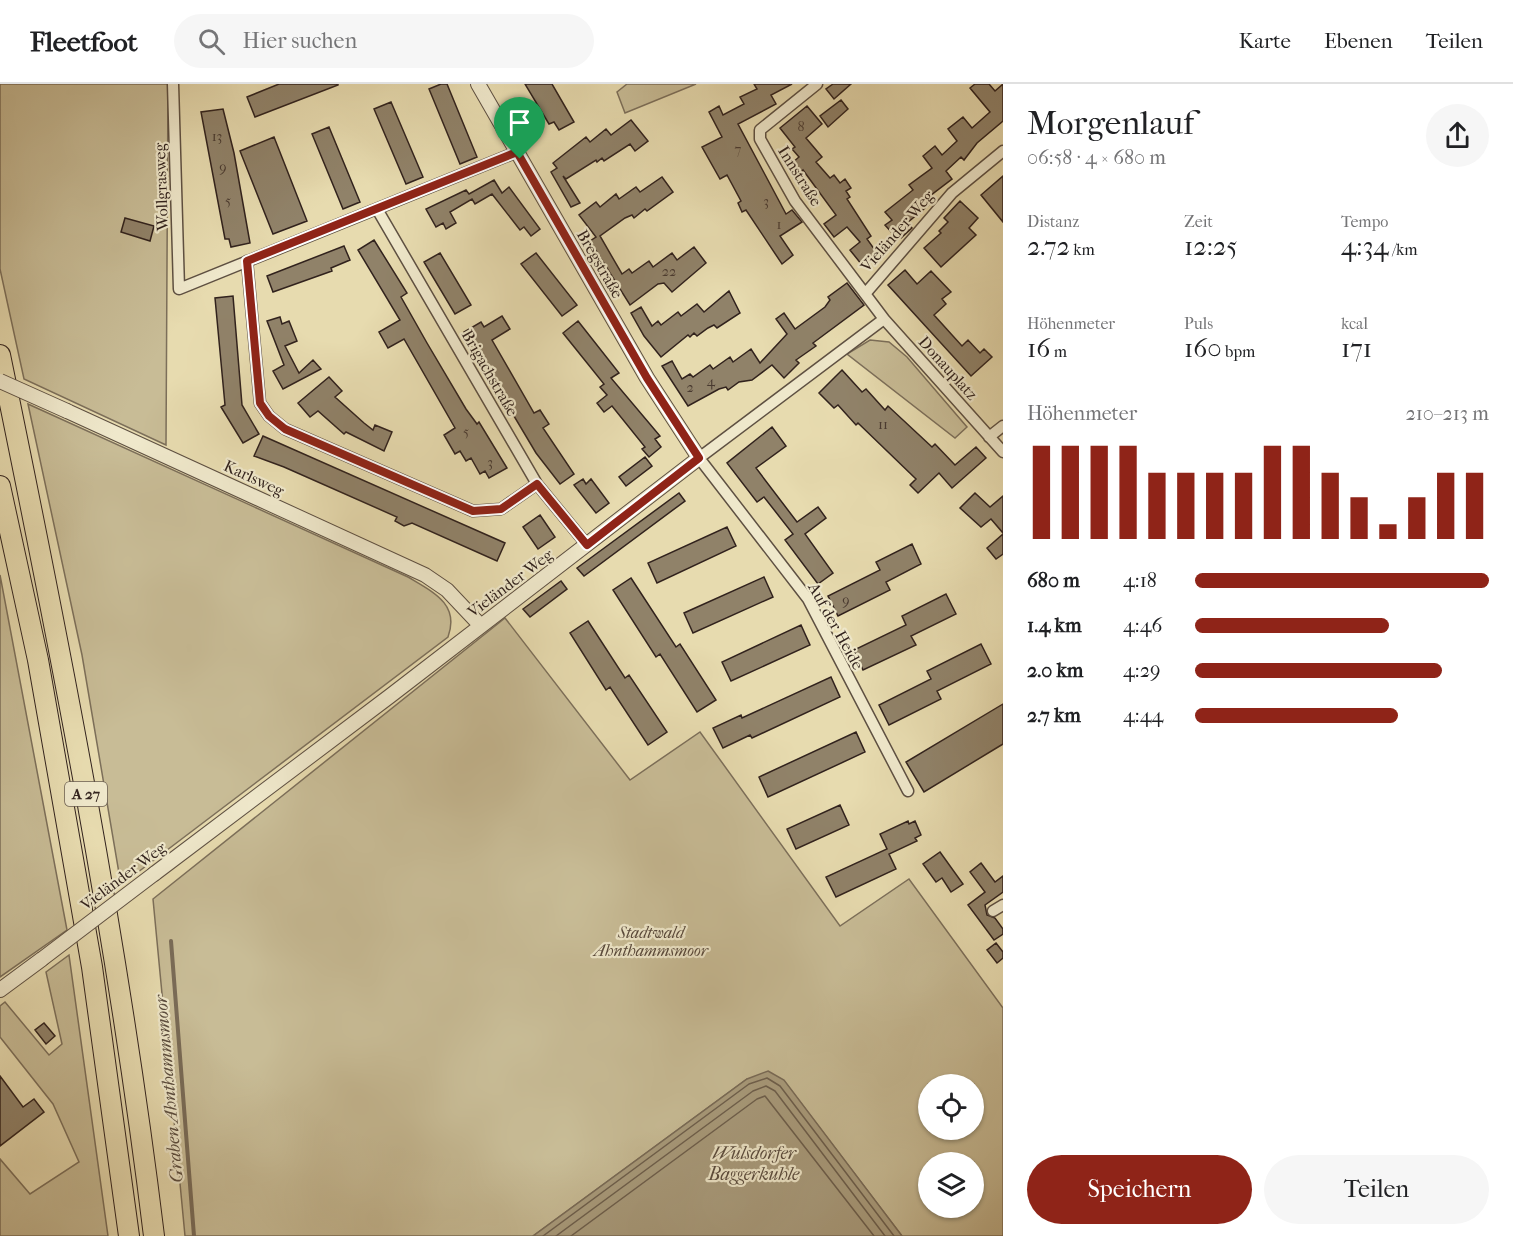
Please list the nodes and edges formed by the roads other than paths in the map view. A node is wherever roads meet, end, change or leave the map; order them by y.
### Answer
1 (173, 84) edge
2 (478, 84) edge
3 (817, 84) edge
4 (1003, 151) edge
5 (517, 152) junction
6 (377, 209) junction
7 (247, 261) junction
8 (865, 294) junction
9 (884, 319) junction
10 (0, 355) edge
11 (0, 381) edge
12 (1003, 426) edge
13 (989, 437) junction
14 (1003, 452) edge
15 (699, 458) junction
16 (537, 484) junction
17 (0, 486) edge
18 (587, 545) junction
19 (481, 626) junction
20 (908, 791) dead end
21 (0, 990) edge
22 (129, 1236) edge
23 (154, 1236) edge

1 - 7 street, Wollgrasweg
2 - 5 street, Bregstraße
3 - 8 street, Innstraße
4 - 8 street, Vieländer Weg
5 - 6 street
5 - 15 street, Bregstraße
6 - 7 street
6 - 16 street, Brigachstraße
7 - 16 street
8 - 9 street, Vieländer Weg
9 - 13 street, Donauplatz
9 - 15 street, Vieländer Weg
10 - 23 highway, A 27
11 - 19 street, Karlsweg, bridge
12 - 13 street
13 - 14 street, Donauplatz
15 - 18 street, Vieländer Weg
15 - 20 street, Auf der Heide
16 - 18 street, Brigachstraße
17 - 22 highway, A 27
18 - 19 street, Vieländer Weg
19 - 21 street, Vieländer Weg, bridge

